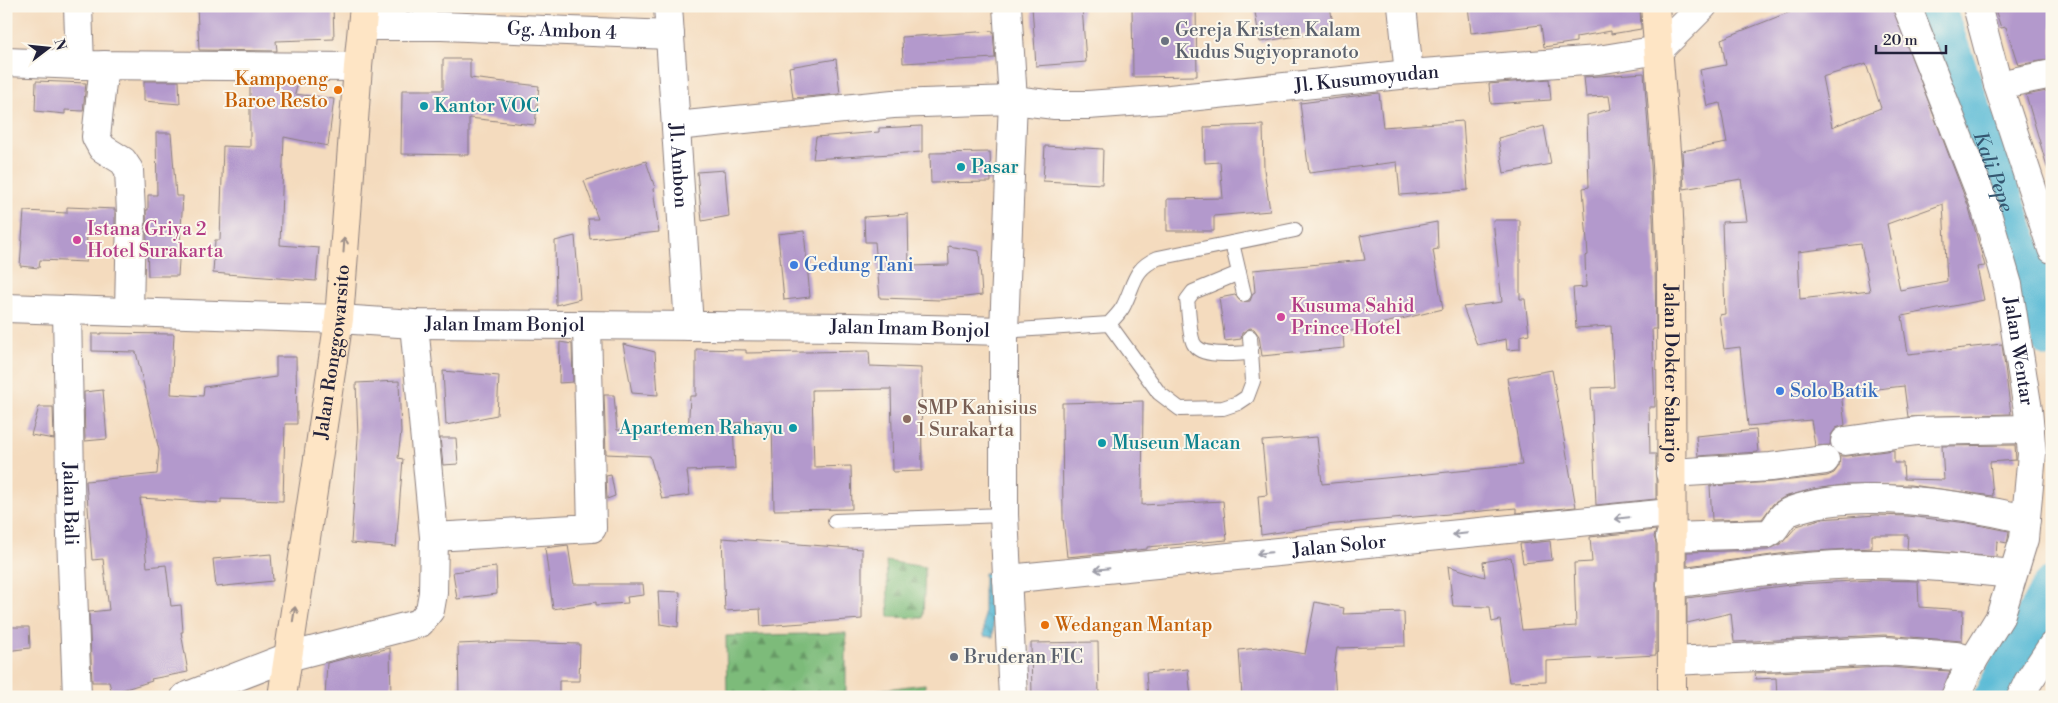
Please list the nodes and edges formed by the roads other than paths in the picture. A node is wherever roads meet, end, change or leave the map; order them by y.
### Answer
1 (78, 6) edge
2 (668, 6) edge
3 (1007, 6) edge
4 (1402, 6) edge
5 (1655, 6) edge
6 (1703, 6) edge
7 (1907, 6) edge
8 (1977, 6) edge
9 (363, 16) edge
10 (1659, 50) junction
11 (671, 52) junction
12 (6, 62) edge
13 (92, 65) junction
14 (358, 66) junction
15 (1409, 74) junction
16 (2052, 74) edge
17 (1998, 85) junction
18 (1013, 100) junction
19 (676, 126) junction
20 (1295, 230) dead end
21 (1232, 243) junction
22 (2051, 245) edge
23 (1239, 273) junction
24 (1244, 294) dead end
25 (6, 308) edge
26 (67, 310) junction
27 (129, 312) junction
28 (339, 319) junction
29 (414, 324) junction
30 (1109, 324) junction
31 (587, 326) junction
32 (689, 326) junction
33 (1004, 331) junction
34 (1250, 337) dead end
35 (1251, 352) junction
36 (2030, 429) junction
37 (1845, 441) dead end
38 (1825, 460) dead end
39 (1670, 473) junction
40 (1004, 515) junction
41 (2026, 519) junction
42 (835, 521) dead end
43 (1670, 525) junction
44 (434, 537) junction
45 (2012, 574) junction
46 (1007, 578) junction
47 (1671, 584) junction
48 (2052, 646) edge
49 (288, 657) junction
50 (1672, 661) junction
51 (1973, 661) junction
52 (77, 697) edge
53 (185, 697) edge
54 (282, 697) edge
55 (1013, 697) edge
56 (1672, 697) edge
57 (1955, 697) edge
58 (2021, 697) edge

1 - 13 street
2 - 11 street, Jl. Ambon
3 - 18 street
4 - 15 street
5 - 10 main road, Jalan Dokter Saharjo
6 - 10 street
7 - 36 street, Jalan Wentar
8 - 17 street
9 - 11 street, Gg. Ambon 4
9 - 14 main road, Jalan Ronggowarsito
10 - 15 street, Jl. Kusumoyudan
10 - 39 main road, Jalan Dokter Saharjo
11 - 19 street, Jl. Ambon
12 - 13 street
13 - 14 street
13 - 27 street
28 -> 14 main road, Jalan Ronggowarsito
15 - 18 street, Jl. Kusumoyudan
16 - 17 street
17 - 22 street
18 - 19 street, Jl. Kusumoyudan
18 - 33 street
19 - 32 street, Jl. Ambon
20 - 21 lane
21 - 23 lane
21 - 30 lane
23 - 24 lane
23 - 35 lane
25 - 26 street, Jalan Imam Bonjol
26 - 27 street, Jalan Imam Bonjol
26 - 52 street, Jalan Bali
27 - 28 street, Jalan Imam Bonjol
28 - 29 street, Jalan Imam Bonjol
49 -> 28 main road, Jalan Ronggowarsito
29 - 31 street, Jalan Imam Bonjol
29 - 44 street
30 - 33 lane
30 - 35 lane
31 - 32 street, Jalan Imam Bonjol
31 - 44 street
32 - 33 street, Jalan Imam Bonjol
33 - 40 street
34 - 35 lane
36 - 37 street
36 - 41 street, Jalan Wentar
38 - 39 street
39 - 43 main road, Jalan Dokter Saharjo
40 - 42 lane
40 - 46 street
41 - 43 street, Jalan Solor
41 - 45 street, Jalan Wentar
43 -> 46 street, Jalan Solor
43 - 47 main road, Jalan Dokter Saharjo
44 - 49 street
45 - 47 street
45 - 51 street, Jalan Wentar
46 - 55 street
47 - 50 main road, Jalan Dokter Saharjo
48 - 58 street
49 - 53 street
49 - 54 main road, Jalan Ronggowarsito
50 - 51 street
50 - 56 main road, Jalan Dokter Saharjo
51 - 57 street, Jalan Wentar

